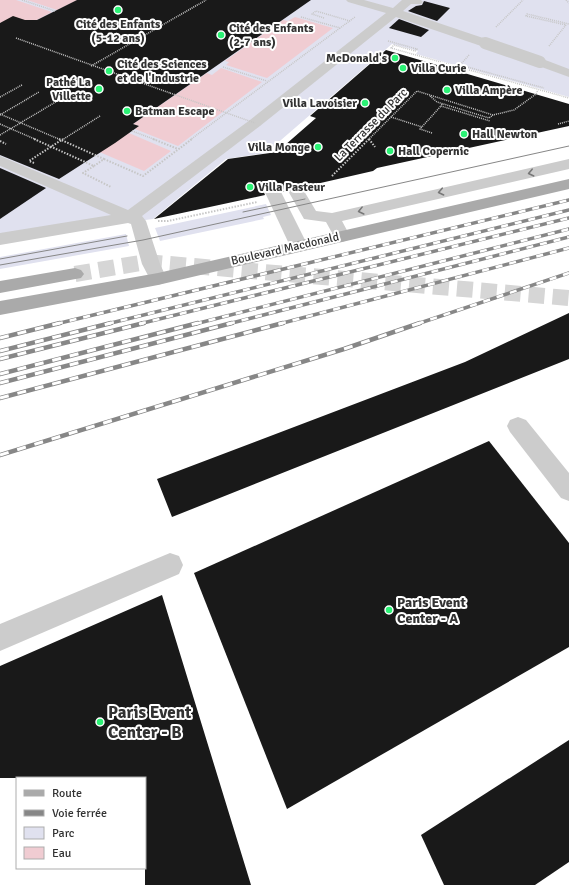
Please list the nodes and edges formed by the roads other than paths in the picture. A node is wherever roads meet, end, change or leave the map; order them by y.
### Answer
1 (352, 0) edge
2 (417, 2) dead end
3 (388, 20) junction
4 (569, 73) edge
5 (0, 161) edge
6 (569, 164) edge
7 (569, 184) edge
8 (186, 185) dead end
9 (270, 186) dead end
10 (295, 189) dead end
11 (332, 218) junction
12 (141, 220) junction
13 (342, 236) junction
14 (0, 239) edge
15 (298, 246) junction
16 (154, 272) junction
17 (75, 274) tunnel mouth
18 (0, 287) edge
19 (0, 308) edge
20 (518, 426) dead end
21 (569, 491) edge
22 (170, 565) dead end
23 (0, 638) edge

1 - 3 street
2 - 3 street
3 - 4 street, bridge
3 - 12 street
5 - 12 street
6 -> 11 street
7 - 13 main road, Boulevard Macdonald
8 - 12 street
9 - 15 street
10 - 11 street
11 - 13 street
12 - 14 street
12 - 16 street
13 - 15 main road, Boulevard Macdonald
15 - 16 main road, Boulevard Macdonald
16 - 19 main road, Boulevard Macdonald
17 - 18 main road
20 - 21 street
22 - 23 street

